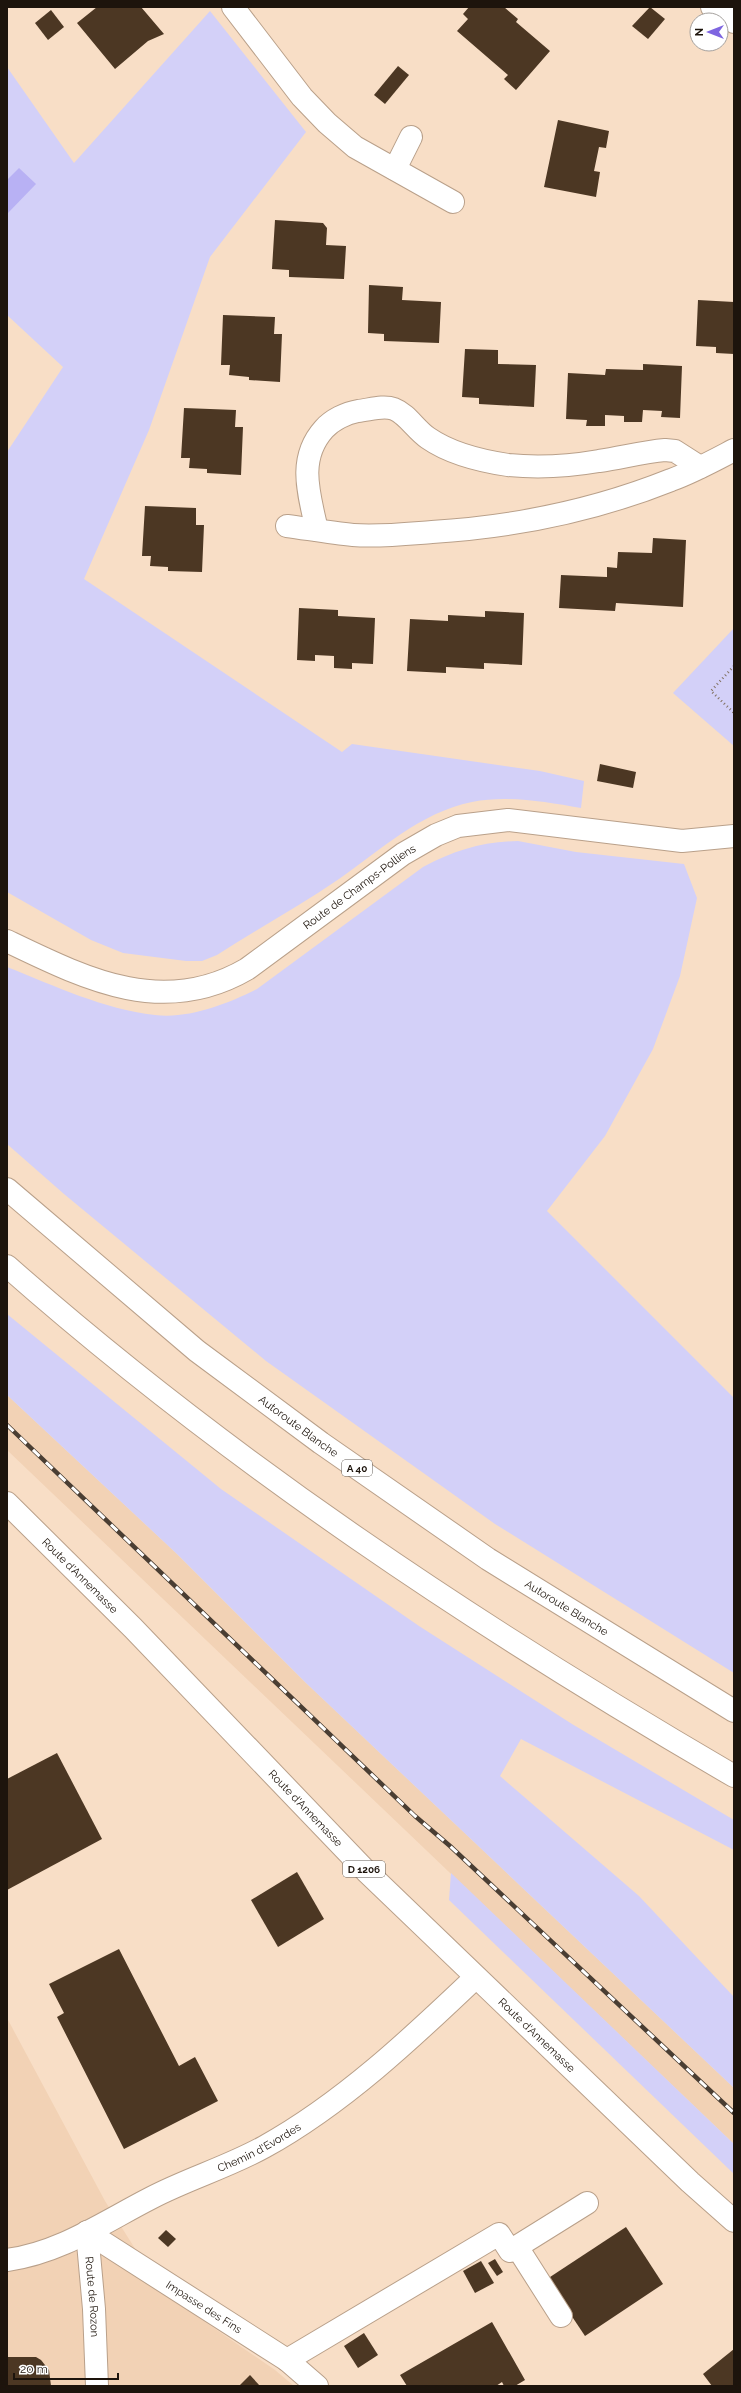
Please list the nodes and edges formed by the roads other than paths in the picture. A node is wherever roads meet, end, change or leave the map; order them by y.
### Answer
1 (233, 7) edge
2 (712, 7) edge
3 (734, 22) edge
4 (411, 137) dead end
5 (395, 169) junction
6 (453, 202) dead end
7 (734, 450) edge
8 (700, 467) junction
9 (287, 526) dead end
10 (317, 530) junction
11 (734, 836) edge
12 (7, 941) edge
13 (7, 1189) edge
14 (7, 1266) edge
15 (7, 1503) edge
16 (734, 1711) edge
17 (734, 1776) edge
18 (476, 1977) junction
19 (587, 2203) dead end
20 (734, 2222) edge
21 (87, 2232) junction
22 (517, 2247) junction
23 (7, 2260) edge
24 (560, 2316) dead end
25 (287, 2360) junction
26 (97, 2386) edge
27 (317, 2386) edge

1 - 5 main road
2 - 3 main road
4 - 5 main road
5 - 6 main road
7 - 8 main road
8 - 10 main road
8 - 10 main road
9 - 10 main road
11 - 12 main road, Route de Champs-Polliens
13 - 16 main road, Autoroute Blanche / A 40
14 - 17 main road
15 - 18 main road, Route d'Annemasse / D 1206
18 - 20 main road, Route d'Annemasse / D 1206
18 - 21 main road, Chemin d'Evordes
19 - 22 main road
21 - 23 main road, Chemin d'Evordes
21 - 25 main road, Impasse des Fins
21 - 26 main road, Route de Rozon
22 - 24 main road
22 - 25 main road
25 - 27 main road, Impasse des Fins

